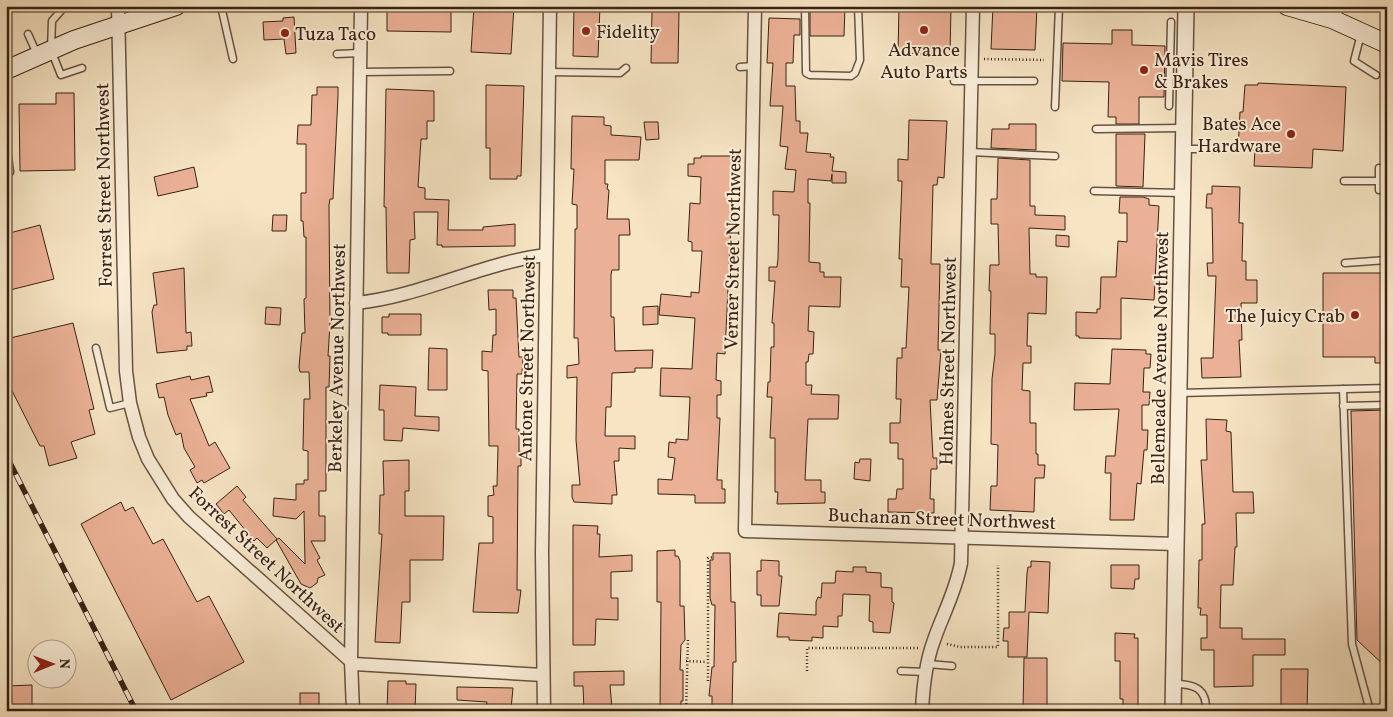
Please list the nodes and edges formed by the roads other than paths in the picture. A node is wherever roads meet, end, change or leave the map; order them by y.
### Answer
1 (66, 6) edge
2 (176, 6) edge
3 (221, 6) edge
4 (361, 6) edge
5 (550, 6) edge
6 (755, 6) edge
7 (805, 6) edge
8 (858, 6) edge
9 (973, 6) edge
10 (1058, 6) edge
11 (1186, 6) edge
12 (1287, 6) edge
13 (1310, 9) edge
14 (1338, 14) edge
15 (118, 15) edge
16 (1171, 22) dead end
17 (1362, 32) junction
18 (28, 34) dead end
19 (1387, 44) edge
20 (44, 52) junction
21 (360, 53) junction
22 (337, 54) dead end
23 (233, 58) dead end
24 (754, 66) junction
25 (740, 67) dead end
26 (82, 68) dead end
27 (626, 68) dead end
28 (6, 70) edge
29 (450, 70) dead end
30 (360, 72) junction
31 (549, 72) junction
32 (1376, 74) dead end
33 (954, 81) dead end
34 (972, 81) junction
35 (1034, 81) dead end
36 (1169, 106) dead end
37 (1055, 107) dead end
38 (1183, 128) junction
39 (1096, 129) dead end
40 (6, 141) edge
41 (1215, 148) dead end
42 (1183, 149) junction
43 (970, 152) junction
44 (1055, 156) dead end
45 (1379, 168) dead end
46 (6, 174) edge
47 (1387, 180) edge
48 (1344, 181) dead end
49 (1379, 181) junction
50 (1378, 190) dead end
51 (1094, 191) dead end
52 (1182, 193) junction
53 (546, 255) junction
54 (1387, 260) edge
55 (1344, 263) dead end
56 (356, 303) junction
57 (96, 348) dead end
58 (1387, 388) edge
59 (1343, 389) junction
60 (1178, 393) junction
61 (130, 403) junction
62 (1387, 405) edge
63 (1343, 406) junction
64 (746, 493) joint
65 (962, 538) junction
66 (1176, 544) junction
67 (351, 661) junction
68 (952, 666) dead end
69 (927, 668) junction
70 (901, 671) dead end
71 (544, 675) junction
72 (1174, 684) junction
73 (353, 711) edge
74 (544, 711) edge
75 (922, 711) edge
76 (1173, 711) edge
77 (1206, 711) edge
78 (1370, 711) edge

1 - 20 lane
2 - 15 main road
3 - 23 lane
4 - 21 street, Berkeley Avenue Northwest
5 - 31 street, Antone Street Northwest
6 - 24 street, Verner Street Northwest
7 - 8 lane
9 - 34 street, Holmes Street Northwest
10 - 37 lane
11 - 38 street, Bellemeade Avenue Northwest
12 - 13 main road
13 - 14 main road
14 - 17 main road
15 - 20 main road
15 - 61 street, Forrest Street Northwest
16 - 36 lane
17 - 19 main road
17 - 32 lane
18 - 20 lane
20 - 26 lane
20 - 28 main road
21 - 22 lane
21 - 30 street, Berkeley Avenue Northwest
24 - 25 lane
24 - 64 street, Verner Street Northwest
27 - 31 lane
29 - 30 lane
30 - 56 street, Berkeley Avenue Northwest
31 - 53 street, Antone Street Northwest
33 - 34 lane
34 - 35 lane
34 - 43 street, Holmes Street Northwest
38 - 39 lane
38 - 42 street, Bellemeade Avenue Northwest
40 - 46 lane
41 - 42 lane
42 - 52 street, Bellemeade Avenue Northwest
43 - 44 lane
43 - 65 street, Holmes Street Northwest
45 - 49 lane
47 - 49 lane
48 - 49 lane
49 - 50 lane
51 - 52 lane
52 - 60 street, Bellemeade Avenue Northwest
53 - 56 street
53 - 71 street, Antone Street Northwest
54 - 55 lane
56 - 67 street, Berkeley Avenue Northwest
57 - 61 lane
58 - 59 lane
59 - 60 lane
59 - 63 lane
60 - 66 street, Bellemeade Avenue Northwest
61 - 67 street, Forrest Street Northwest
62 - 63 lane
63 - 78 lane
64 - 65 street, Buchanan Street Northwest
65 - 66 street, Buchanan Street Northwest
65 - 69 street, Holmes Street Northwest
66 - 72 street, Bellemeade Avenue Northwest
67 - 71 street
67 - 73 street, Berkeley Avenue Northwest
68 - 69 lane
69 - 70 lane
69 - 75 street, Holmes Street Northwest
71 - 74 street, Antone Street Northwest
72 - 76 street, Bellemeade Avenue Northwest
72 - 77 lane

